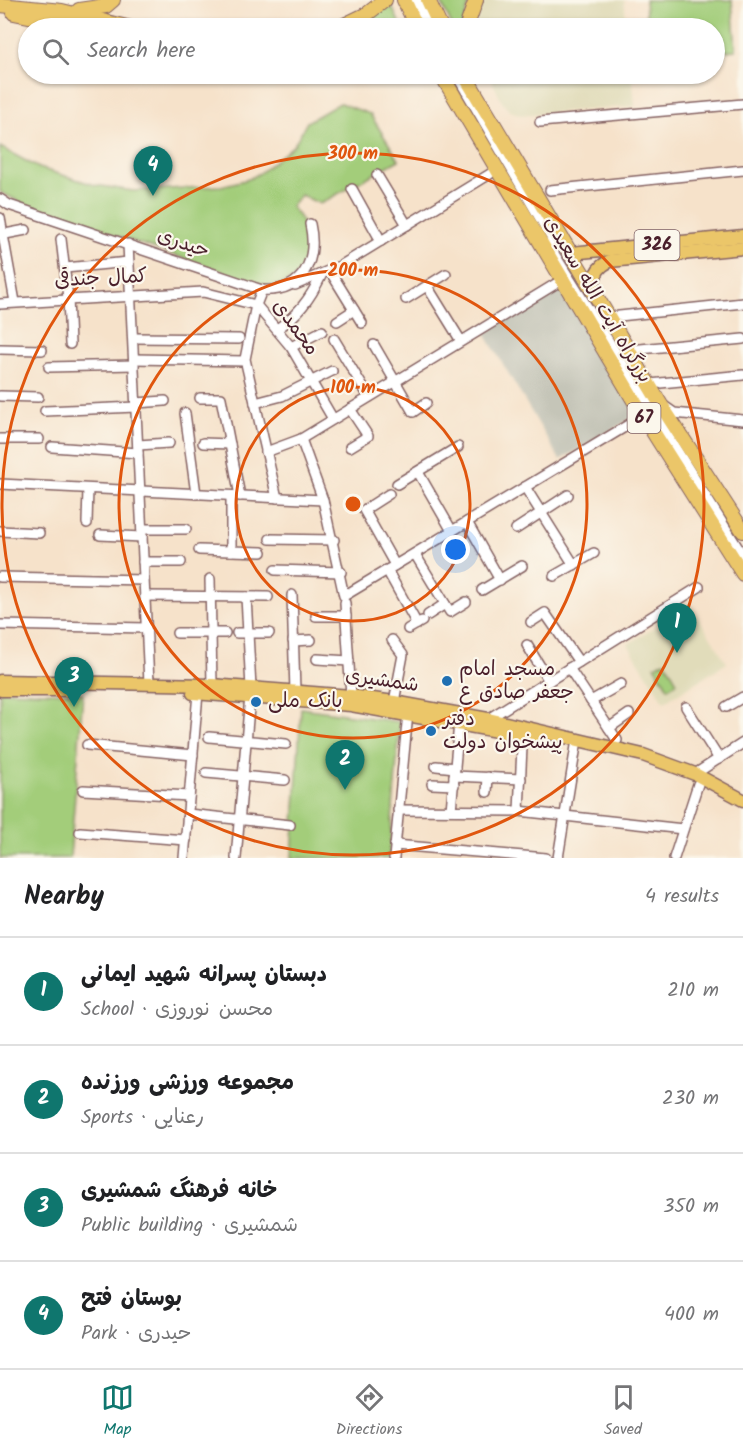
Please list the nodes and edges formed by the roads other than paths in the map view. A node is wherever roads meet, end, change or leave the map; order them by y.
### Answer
1 (113, 0) edge
2 (385, 0) edge
3 (404, 0) edge
4 (413, 0) edge
5 (421, 0) edge
6 (428, 0) edge
7 (476, 0) edge
8 (0, 8) edge
9 (62, 11) junction
10 (43, 18) edge
11 (90, 18) edge
12 (359, 18) edge
13 (412, 18) edge
14 (421, 18) edge
15 (429, 18) edge
16 (436, 18) edge
17 (470, 18) edge
18 (451, 84) edge
19 (451, 84) edge
20 (452, 84) edge
21 (470, 84) edge
22 (743, 104) edge
23 (540, 122) dead end
24 (743, 170) edge
25 (490, 174) dead end
26 (376, 175) dead end
27 (352, 189) dead end
28 (550, 190) dead end
29 (0, 199) edge
30 (0, 218) edge
31 (310, 224) dead end
32 (407, 225) junction
33 (26, 230) dead end
34 (1, 235) edge
35 (743, 236) edge
36 (61, 239) dead end
37 (381, 241) junction
38 (128, 244) junction
39 (743, 248) edge
40 (571, 254) junction
41 (129, 262) junction
42 (64, 268) junction
43 (326, 273) junction
44 (446, 274) dead end
45 (562, 280) junction
46 (427, 286) junction
47 (290, 287) junction
48 (262, 290) junction
49 (593, 290) junction
50 (203, 292) joint
51 (131, 294) junction
52 (68, 298) junction
53 (406, 299) dead end
54 (15, 302) junction
55 (743, 303) edge
56 (0, 304) edge
57 (256, 305) junction
58 (354, 310) junction
59 (610, 317) junction
60 (337, 321) dead end
61 (362, 323) dead end
62 (277, 329) junction
63 (322, 330) dead end
64 (133, 338) junction
65 (239, 339) dead end
66 (334, 339) dead end
67 (743, 339) edge
68 (461, 341) junction
69 (70, 344) dead end
70 (374, 345) dead end
71 (291, 347) junction
72 (0, 349) edge
73 (42, 350) dead end
74 (630, 350) junction
75 (245, 361) junction
76 (134, 362) junction
77 (49, 367) dead end
78 (332, 371) dead end
79 (743, 375) edge
80 (396, 381) junction
81 (312, 383) junction
82 (650, 384) junction
83 (0, 396) edge
84 (38, 397) dead end
85 (369, 397) junction
86 (200, 398) dead end
87 (165, 401) dead end
88 (255, 403) junction
89 (426, 403) dead end
90 (136, 405) junction
91 (662, 405) junction
92 (350, 409) junction
93 (45, 411) dead end
94 (185, 413) dead end
95 (643, 416) junction
96 (333, 419) junction
97 (743, 420) edge
98 (0, 439) edge
99 (39, 439) dead end
100 (301, 439) junction
101 (169, 443) dead end
102 (203, 443) dead end
103 (230, 444) junction
104 (52, 447) dead end
105 (350, 447) dead end
106 (458, 447) dead end
107 (138, 449) junction
108 (266, 452) junction
109 (418, 472) junction
110 (0, 484) edge
111 (397, 484) dead end
112 (525, 487) junction
113 (88, 489) junction
114 (140, 491) junction
115 (196, 494) junction
116 (389, 494) dead end
117 (568, 495) dead end
118 (235, 496) junction
119 (277, 498) junction
120 (322, 500) junction
121 (541, 512) junction
122 (467, 522) junction
123 (87, 523) dead end
124 (186, 529) dead end
125 (516, 529) dead end
126 (0, 531) edge
127 (452, 531) junction
128 (743, 531) edge
129 (39, 533) dead end
130 (142, 533) junction
131 (100, 535) dead end
132 (270, 539) dead end
133 (334, 540) junction
134 (743, 549) edge
135 (199, 550) dead end
136 (231, 551) junction
137 (262, 552) dead end
138 (594, 553) dead end
139 (415, 554) junction
140 (743, 556) edge
141 (143, 562) junction
142 (181, 562) dead end
143 (574, 565) junction
144 (522, 566) dead end
145 (391, 568) junction
146 (275, 570) dead end
147 (341, 572) junction
148 (743, 574) edge
149 (554, 576) dead end
150 (0, 578) edge
151 (210, 579) dead end
152 (144, 580) junction
153 (500, 580) junction
154 (699, 587) dead end
155 (482, 590) dead end
156 (292, 595) dead end
157 (145, 596) junction
158 (210, 596) junction
159 (246, 597) junction
160 (268, 597) dead end
161 (345, 600) junction
162 (466, 602) dead end
163 (448, 608) junction
164 (316, 616) dead end
165 (346, 616) junction
166 (531, 621) dead end
167 (0, 625) edge
168 (146, 628) junction
169 (177, 633) dead end
170 (210, 633) junction
171 (225, 633) dead end
172 (237, 633) dead end
173 (248, 633) junction
174 (269, 633) dead end
175 (310, 640) dead end
176 (392, 640) dead end
177 (293, 641) junction
178 (527, 645) dead end
179 (317, 658) dead end
180 (349, 661) junction
181 (579, 662) junction
182 (569, 668) junction
183 (0, 681) edge
184 (549, 681) junction
185 (621, 684) dead end
186 (149, 686) junction
187 (198, 689) junction
188 (212, 689) junction
189 (0, 690) edge
190 (250, 692) junction
191 (295, 696) junction
192 (742, 699) edge
193 (351, 700) junction
194 (591, 701) junction
195 (394, 707) junction
196 (686, 707) dead end
197 (726, 707) dead end
198 (409, 709) junction
199 (629, 714) dead end
200 (460, 718) junction
201 (487, 723) junction
202 (609, 728) junction
203 (209, 737) dead end
204 (245, 740) junction
205 (617, 740) dead end
206 (577, 743) junction
207 (743, 743) edge
208 (286, 744) dead end
209 (87, 745) dead end
210 (522, 747) dead end
211 (193, 755) junction
212 (719, 759) junction
213 (436, 766) dead end
214 (206, 773) dead end
215 (454, 776) junction
216 (242, 777) junction
217 (488, 777) junction
218 (521, 779) junction
219 (696, 779) junction
220 (285, 780) dead end
221 (432, 784) dead end
222 (83, 790) dead end
223 (487, 792) dead end
224 (189, 796) junction
225 (738, 796) edge
226 (743, 807) edge
227 (398, 810) junction
228 (451, 810) junction
229 (519, 811) junction
230 (188, 814) junction
231 (565, 816) junction
232 (239, 820) junction
233 (290, 825) dead end
234 (683, 829) junction
235 (80, 832) dead end
236 (186, 840) junction
237 (395, 845) junction
238 (184, 858) edge
239 (196, 858) edge
240 (236, 858) edge
241 (394, 858) edge
242 (546, 858) edge
243 (558, 858) edge
244 (674, 858) edge

1 - 9 highway
2 - 12 highway
3 - 13 highway
4 - 14 street
5 - 15 street
6 - 16 highway
7 - 17 highway
8 - 9 highway
8 - 10 highway
9 - 11 highway
18 - 45 highway, بزرگراه آیت الله سعیدی / 67
19 - 140 street
20 - 134 street
21 - 40 highway, بزرگراه آیت الله سعیدی / 67
22 - 23 street
24 - 28 street
25 - 32 street, حیدری
26 - 32 street
27 - 37 street
29 - 38 street, حیدری
30 - 34 street
31 - 47 street
32 - 37 street, حیدری
33 - 34 street
34 - 54 street
35 - 40 main road, 326
36 - 42 street
37 - 43 street, حیدری
38 - 41 street
38 - 48 street, حیدری
39 - 49 main road, 326
40 - 49 highway, بزرگراه آیت الله سعیدی / 67
41 - 42 street
41 - 51 street
42 - 52 street
43 - 47 street, حیدری
43 - 58 street
43 - 62 street
44 - 46 street
45 - 68 street
45 - 95 highway, بزرگراه آیت الله سعیدی / 67
46 - 53 street
46 - 68 street
47 - 48 street, حیدری
48 - 57 street
49 - 59 highway, بزرگراه آیت الله سعیدی / 67
50 - 51 street, کمال جندقی
50 - 57 street, محمدی
51 - 52 street, کمال جندقی
51 - 64 street
52 - 54 street, کمال جندقی
52 - 69 street
54 - 56 street, کمال جندقی
55 - 59 street
57 - 62 street, محمدی
57 - 75 street
58 - 60 street
58 - 61 street
59 - 74 highway, بزرگراه آیت الله سعیدی / 67
62 - 71 street, محمدی
63 - 71 street
64 - 65 street
64 - 76 street
66 - 85 street
67 - 74 street
68 - 80 street
70 - 80 street
71 - 81 street, محمدی
72 - 73 street
74 - 82 highway, بزرگراه آیت الله سعیدی / 67
75 - 76 street
75 - 88 street
76 - 77 street
76 - 90 street
78 - 81 street
79 - 82 street
80 - 85 street
80 - 89 street
81 - 88 street
81 - 96 street, محمدی
82 - 91 highway, بزرگراه آیت الله سعیدی / 67
83 - 84 street
85 - 92 street
86 - 103 street
87 - 90 street
88 - 108 street
90 - 93 street
90 - 107 street
91 - 97 street
91 - 128 highway, بزرگراه آیت الله سعیدی / 67
92 - 96 street
92 - 105 street
94 - 115 street
95 - 112 street
95 - 148 highway, بزرگراه آیت الله سعیدی / 67
96 - 100 street
98 - 99 street
100 - 108 street
100 - 120 street
101 - 107 street
102 - 103 street
103 - 118 street
104 - 107 street
106 - 109 street
107 - 114 street
108 - 119 street
109 - 111 street
109 - 127 street
110 - 113 street
112 - 121 street
112 - 122 street
113 - 114 street
113 - 123 street
114 - 115 street
114 - 130 street
115 - 118 street
116 - 145 street
117 - 121 street
118 - 119 street
118 - 136 street
119 - 120 street
120 - 133 street
121 - 125 street
121 - 143 street
122 - 127 street
122 - 153 street
124 - 130 street
126 - 129 street
127 - 139 street
130 - 131 street
130 - 141 street
132 - 133 street
133 - 147 street
135 - 136 street
136 - 137 street
138 - 143 street
139 - 145 street
139 - 163 street
141 - 142 street
141 - 152 street
143 - 149 street
144 - 153 street
145 - 161 street
145 - 163 street
146 - 147 street
147 - 161 street
150 - 152 street
151 - 158 street
152 - 157 street
153 - 155 street
154 - 181 street
156 - 177 street
157 - 158 street
157 - 168 street
158 - 159 street
158 - 170 street
159 - 160 street
159 - 173 street
161 - 165 street
162 - 163 street
164 - 165 street
165 - 180 street
166 - 181 street
167 - 168 street
168 - 186 street
169 - 170 street
170 - 171 street
170 - 188 street
172 - 173 street
173 - 174 street
173 - 190 street
175 - 177 street
176 - 195 street
177 - 191 street
178 - 184 street
179 - 180 street
180 - 193 street
181 - 182 street
182 - 184 street
182 - 194 street
183 - 186 main road, شمشیری
184 - 201 street
185 - 194 street
186 - 187 main road, شمشیری
186 - 189 main road, شمشیری
187 - 188 main road, شمشیری
187 - 211 street
188 - 190 main road, شمشیری
190 - 191 main road, شمشیری
190 - 204 street
191 - 193 main road, شمشیری
192 - 197 street
193 - 195 main road, شمشیری
194 - 202 street
195 - 198 main road, شمشیری
196 - 212 street
198 - 200 main road, شمشیری
198 - 227 street
199 - 202 street
200 - 201 main road, شمشیری
200 - 215 street
201 - 206 main road, شمشیری
202 - 205 street
203 - 204 street
204 - 208 street
204 - 216 street
206 - 219 main road, شمشیری
206 - 231 street
207 - 212 street
209 - 211 street
210 - 218 street
211 - 224 street
212 - 219 street
213 - 215 street
214 - 216 street
215 - 217 street
215 - 221 street
215 - 228 street
216 - 220 street
216 - 232 street
217 - 218 street
217 - 223 street
218 - 229 street
219 - 225 main road, شمشیری
219 - 234 street
222 - 224 street
224 - 230 street
225 - 226 main road, شمشیری
227 - 228 street
227 - 237 street
228 - 229 street
229 - 231 street
230 - 232 street
230 - 236 street
231 - 234 street
231 - 243 street
232 - 233 street
232 - 240 street
234 - 244 street
235 - 236 street
236 - 238 street
237 - 241 street
237 - 242 street
238 - 239 street

